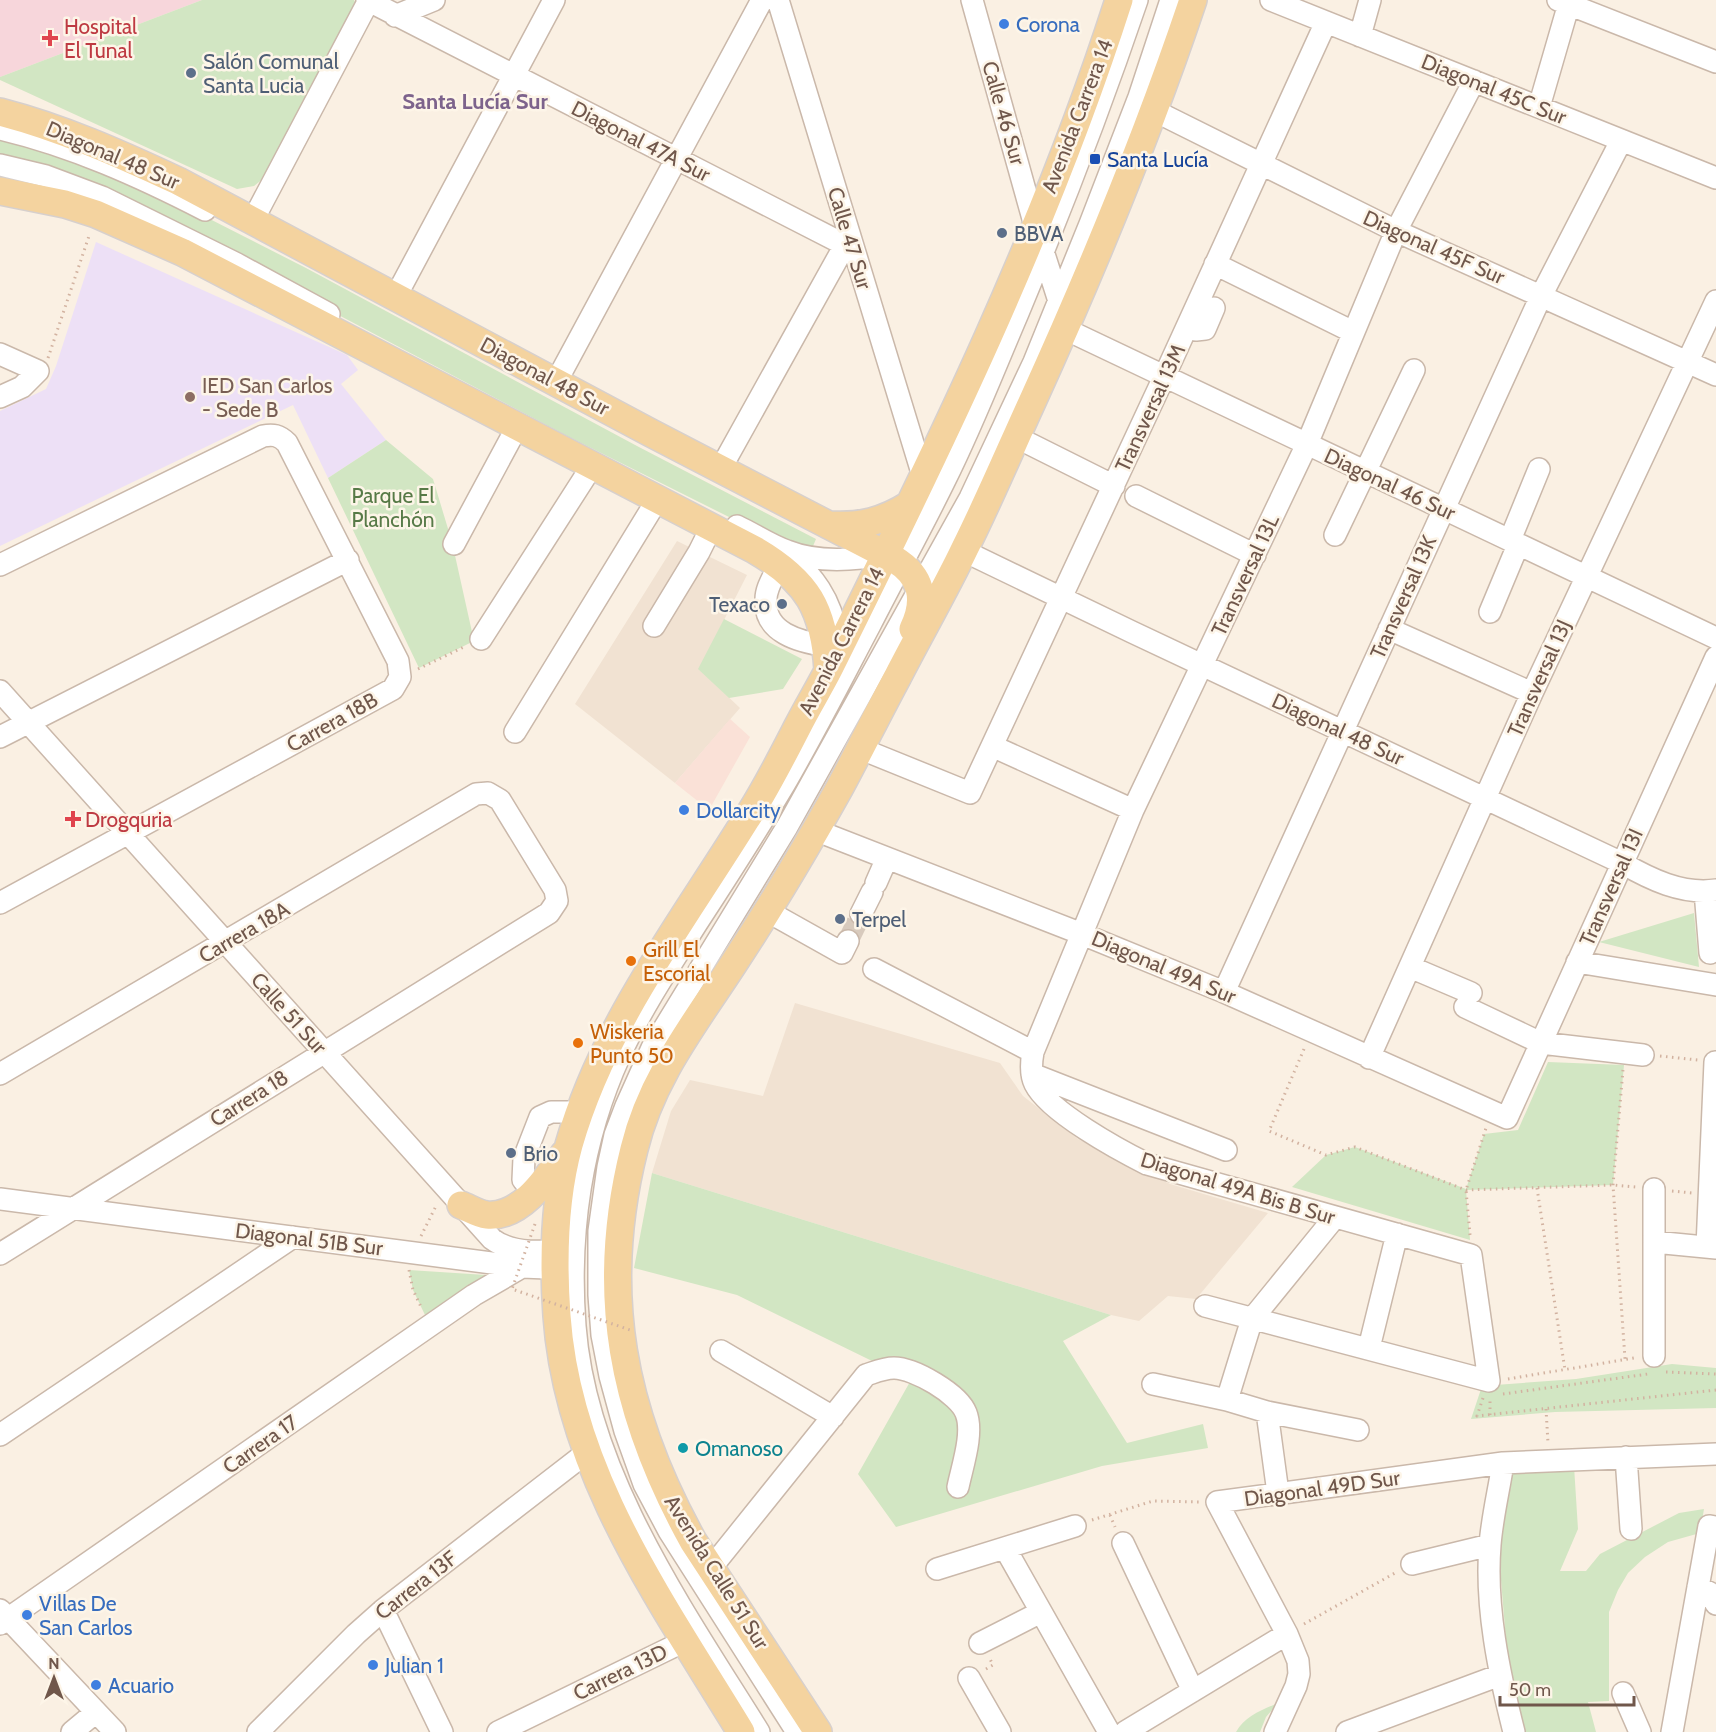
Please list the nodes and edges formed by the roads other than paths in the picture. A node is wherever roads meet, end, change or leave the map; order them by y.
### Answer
1 (434, 0) edge
2 (554, 0) edge
3 (762, 0) edge
4 (777, 0) edge
5 (972, 0) edge
6 (1119, 0) edge
7 (1137, 0) edge
8 (1171, 0) edge
9 (1193, 0) edge
10 (1271, 0) edge
11 (1370, 0) edge
12 (368, 1) edge
13 (1566, 1) edge
14 (395, 16) junction
15 (1326, 22) junction
16 (1360, 36) junction
17 (1716, 62) edge
18 (513, 76) junction
19 (1474, 81) junction
20 (1539, 108) junction
21 (1155, 111) junction
22 (0, 116) edge
23 (1621, 141) junction
24 (675, 159) junction
25 (0, 165) edge
26 (1261, 165) junction
27 (1715, 172) edge
28 (0, 191) edge
29 (253, 220) junction
30 (1035, 226) junction
31 (1396, 231) junction
32 (849, 247) junction
33 (1043, 252) junction
34 (1215, 264) junction
35 (396, 296) junction
36 (1541, 296) junction
37 (1059, 301) junction
38 (1716, 301) edge
39 (1214, 308) dead end
40 (1188, 325) junction
41 (1065, 329) junction
42 (1353, 332) junction
43 (0, 354) edge
44 (1687, 361) junction
45 (1413, 370) dead end
46 (1716, 375) edge
47 (1164, 376) junction
48 (556, 382) junction
49 (0, 397) edge
50 (517, 427) junction
51 (1030, 444) dead end
52 (1307, 444) junction
53 (592, 466) junction
54 (721, 468) junction
55 (1539, 469) dead end
56 (1365, 472) junction
57 (923, 476) junction
58 (1114, 486) junction
59 (1136, 496) dead end
60 (657, 500) junction
61 (1443, 509) junction
62 (915, 515) junction
63 (711, 528) junction
64 (825, 529) junction
65 (1335, 535) dead end
66 (960, 539) junction
67 (1514, 542) junction
68 (454, 544) dead end
69 (1255, 555) junction
70 (887, 556) junction
71 (784, 558) junction
72 (348, 560) junction
73 (0, 565) edge
74 (1586, 576) junction
75 (1061, 598) junction
76 (914, 600) junction
77 (1490, 612) dead end
78 (654, 626) dead end
79 (1389, 629) junction
80 (1716, 638) edge
81 (481, 639) road end
82 (1716, 657) edge
83 (833, 663) junction
84 (1202, 665) junction
85 (0, 691) edge
86 (1532, 693) junction
87 (29, 723) junction
88 (1342, 731) junction
89 (514, 732) dead end
90 (0, 737) edge
91 (992, 746) junction
92 (859, 748) junction
93 (1485, 799) junction
94 (1133, 810) junction
95 (815, 830) junction
96 (128, 833) junction
97 (887, 858) junction
98 (1622, 863) junction
99 (1711, 890) edge
100 (557, 901) joint
101 (0, 903) edge
102 (767, 910) junction
103 (861, 914) tunnel mouth
104 (1082, 933) junction
105 (848, 941) dead end
106 (226, 942) junction
107 (1710, 953) dead end
108 (1577, 962) junction
109 (1410, 967) junction
110 (874, 969) dead end
111 (1716, 985) edge
112 (1224, 992) junction
113 (1541, 1043) junction
114 (324, 1052) junction
115 (1033, 1052) junction
116 (1634, 1054) road end
117 (1370, 1058) junction
118 (1715, 1062) edge
119 (0, 1074) edge
120 (1032, 1074) junction
121 (580, 1112) junction
122 (1499, 1115) joint
123 (568, 1148) junction
124 (1226, 1149) dead end
125 (1654, 1189) road end
126 (534, 1192) junction
127 (453, 1196) junction
128 (0, 1199) edge
129 (72, 1208) junction
130 (1335, 1217) junction
131 (1397, 1234) junction
132 (293, 1237) junction
133 (1654, 1242) junction
134 (1712, 1248) edge
135 (608, 1253) junction
136 (0, 1254) edge
137 (564, 1260) junction
138 (522, 1267) junction
139 (1205, 1306) dead end
140 (1252, 1319) junction
141 (1369, 1348) junction
142 (721, 1351) dead end
143 (1655, 1367) road end
144 (1153, 1384) dead end
145 (1227, 1400) junction
146 (1267, 1412) junction
147 (833, 1417) junction
148 (1358, 1430) dead end
149 (0, 1435) edge
150 (586, 1453) junction
151 (1716, 1454) edge
152 (1626, 1457) junction
153 (1503, 1463) junction
154 (958, 1487) dead end
155 (1278, 1493) junction
156 (1075, 1526) road end
157 (1713, 1526) edge
158 (1630, 1529) dead end
159 (1123, 1543) dead end
160 (1490, 1545) junction
161 (1005, 1548) junction
162 (1412, 1564) road end
163 (711, 1568) junction
164 (937, 1569) dead end
165 (1698, 1587) junction
166 (1716, 1604) edge
167 (383, 1610) junction
168 (1041, 1612) junction
169 (733, 1617) junction
170 (3, 1618) edge
171 (1287, 1634) junction
172 (692, 1637) junction
173 (980, 1643) dead end
174 (1500, 1675) junction
175 (969, 1678) dead end
176 (1193, 1691) junction
177 (1623, 1693) dead end
178 (96, 1712) junction
179 (72, 1732) edge
180 (115, 1732) edge
181 (258, 1732) edge
182 (442, 1732) edge
183 (498, 1732) edge
184 (741, 1732) edge
185 (759, 1732) edge
186 (797, 1732) edge
187 (818, 1732) edge
188 (1000, 1732) edge
189 (1109, 1732) edge
190 (1125, 1732) edge
191 (1275, 1732) edge
192 (1347, 1732) edge
193 (1514, 1732) edge
194 (1640, 1732) edge
195 (1672, 1732) edge

1 - 14 street
2 - 18 street
3 - 24 street
4 - 32 street, Calle 47 Sur
5 - 30 street, Calle 46 Sur
6 - 30 main road, Avenida Carrera 14
7 - 33 street
8 - 37 street
9 - 21 main road
10 - 15 street, Diagonal 45C Sur
11 - 16 street
12 - 14 street, Diagonal 47A Sur
12 - 29 street
13 - 17 street
13 - 20 street
14 - 18 street, Diagonal 47A Sur
15 - 16 street, Diagonal 45C Sur
15 - 26 street, Transversal 13M
16 - 19 street, Diagonal 45C Sur
18 - 24 street, Diagonal 47A Sur
18 - 35 street
19 - 20 street, Diagonal 45C Sur
19 - 31 street, Transversal 13L
20 - 23 street, Diagonal 45C Sur
21 - 26 street, Diagonal 45F Sur
21 - 41 main road
22 - 29 main road, Diagonal 48 Sur
22 - 64 street
23 - 27 street, Diagonal 45C Sur
23 - 36 street, Transversal 13K
24 - 32 street, Diagonal 47A Sur
24 - 48 street
25 - 71 street
26 - 31 street, Diagonal 45F Sur
26 - 34 street, Transversal 13M
28 - 50 main road
29 - 35 main road, Diagonal 48 Sur
30 - 33 street, Calle 46 Sur
30 - 57 main road, Avenida Carrera 14
31 - 36 street, Diagonal 45F Sur
31 - 42 street, Transversal 13L
32 - 54 street
32 - 57 street, Calle 47 Sur
33 - 37 street, Calle 46 Sur
33 - 62 street
34 - 40 street, Transversal 13M
34 - 42 street
35 - 48 main road, Diagonal 48 Sur
36 - 44 street, Diagonal 45F Sur
36 - 61 street, Transversal 13K
37 - 41 street, Calle 46 Sur
37 - 66 street
38 - 44 street, Transversal 13J
39 - 40 street
40 - 47 street, Transversal 13M
41 - 47 street, Diagonal 46 Sur
41 - 66 main road
42 - 52 street, Transversal 13L
43 - 49 street
44 - 46 street, Diagonal 45F Sur
44 - 74 street, Transversal 13J
45 - 56 street
47 - 52 street, Diagonal 46 Sur
47 - 58 street, Transversal 13M
48 - 54 main road, Diagonal 48 Sur
50 - 53 main road
50 - 68 street
51 - 58 street
52 - 56 street, Diagonal 46 Sur
52 - 69 street, Transversal 13L
53 - 60 main road
53 - 81 street
54 - 64 main road, Diagonal 48 Sur
55 - 67 street
56 - 61 street, Diagonal 46 Sur
56 - 65 street
57 - 62 main road, Avenida Carrera 14
58 - 75 street, Transversal 13M
59 - 69 street
60 - 63 main road
60 - 89 street
61 - 67 street, Diagonal 46 Sur
61 - 79 street, Transversal 13K
62 - 64 main road
62 - 70 main road, Avenida Carrera 14
63 - 71 main road
63 - 78 street
64 - 70 main road, Diagonal 48 Sur
66 - 70 street
66 - 75 street, Diagonal 48 Sur
66 - 76 street
66 - 92 main road
67 - 74 street, Diagonal 46 Sur
67 - 77 street
69 - 84 street, Transversal 13L
70 - 71 street
70 - 76 main road, Diagonal 48 Sur
70 - 83 main road, Avenida Carrera 14
71 - 83 main road
71 - 83 street
72 - 73 street
72 - 87 street
72 - 96 street, Carrera 18B
74 - 80 street, Diagonal 46 Sur
74 - 86 street, Transversal 13J
75 - 84 street, Diagonal 48 Sur
75 - 91 street, Transversal 13M
76 - 92 main road
76 - 135 street
79 - 86 street
79 - 88 street, Transversal 13K
82 - 98 street, Transversal 13I
83 - 121 main road, Avenida Carrera 14
83 - 137 street
84 - 88 street, Diagonal 48 Sur
84 - 94 street, Transversal 13L
85 - 87 street, Calle 51 Sur
86 - 93 street, Transversal 13J
87 - 90 street
87 - 96 street, Calle 51 Sur
88 - 93 street, Diagonal 48 Sur
88 - 112 street, Transversal 13K
91 - 92 street, Transversal 13M
91 - 94 street
92 - 95 main road
93 - 98 street, Diagonal 48 Sur
93 - 109 street, Transversal 13J
94 - 104 street, Transversal 13L
95 - 97 street, Diagonal 49A Sur
95 - 102 main road
96 - 101 street, Carrera 18B
96 - 106 street, Calle 51 Sur
97 - 103 street
97 - 104 street, Diagonal 49A Sur
98 - 99 street, Diagonal 48 Sur
98 - 108 street, Transversal 13I
99 - 107 street
100 - 106 street, Carrera 18A
100 - 114 street, Carrera 18
102 - 105 street
102 - 135 main road
104 - 112 street, Diagonal 49A Sur
104 - 115 street, Transversal 13L
106 - 114 street, Calle 51 Sur
106 - 119 street, Carrera 18A
108 - 111 street
108 - 113 street, Transversal 13I
109 - 113 street
109 - 117 street, Transversal 13J
110 - 115 street
112 - 117 street, Diagonal 49A Sur
113 - 116 street
113 - 122 street, Transversal 13I
114 - 127 street, Calle 51 Sur
114 - 129 street, Carrera 18
115 - 120 street, Transversal 13L
117 - 122 street, Diagonal 49A Sur
118 - 134 street
120 - 124 street
120 - 130 street, Diagonal 49A Bis B Sur
121 - 123 main road, Avenida Carrera 14
121 - 126 street
123 - 126 main road
123 - 137 main road, Avenida Carrera 14
125 - 133 street
126 - 127 main road
127 - 137 street, Calle 51 Sur
128 - 129 street, Diagonal 51B Sur
129 - 132 street, Diagonal 51B Sur
129 - 136 street, Carrera 18
130 - 131 street, Diagonal 49A Bis B Sur
130 - 140 street
131 - 141 street
131 - 141 street, Diagonal 49A Bis B Sur
132 - 138 street, Diagonal 51B Sur
132 - 149 street
133 - 134 street
133 - 143 street
135 - 137 street, Diagonal 51B Sur
135 - 163 main road, Avenida Calle 51 Sur
135 - 169 street
137 - 138 street, Diagonal 51B Sur
137 - 150 main road
137 - 172 street
138 - 170 street, Carrera 17
139 - 140 street
140 - 141 street
140 - 145 street
142 - 147 street
144 - 145 street
145 - 146 street
146 - 148 street
146 - 155 street
147 - 154 street
147 - 163 street
150 - 167 street, Carrera 13F
150 - 172 main road
151 - 152 street, Diagonal 49D Sur
152 - 153 street, Diagonal 49D Sur
152 - 158 street
153 - 155 street, Diagonal 49D Sur
153 - 160 street
155 - 171 street, Diagonal 49D Sur
156 - 161 street
157 - 165 street
159 - 176 street
160 - 162 street
160 - 174 street
161 - 164 street
161 - 168 street
163 - 169 main road, Avenida Calle 51 Sur
165 - 166 street
165 - 195 street
167 - 181 street, Carrera 13F
167 - 182 street
168 - 173 street
168 - 189 street
169 - 172 street, Carrera 13D
169 - 186 street
169 - 187 main road, Avenida Calle 51 Sur
170 - 178 street
171 - 176 street
171 - 191 street
172 - 183 street, Carrera 13D
172 - 184 main road
172 - 185 street
174 - 192 street
174 - 193 street
175 - 188 street
176 - 190 street
177 - 194 street
178 - 179 street
178 - 180 street

